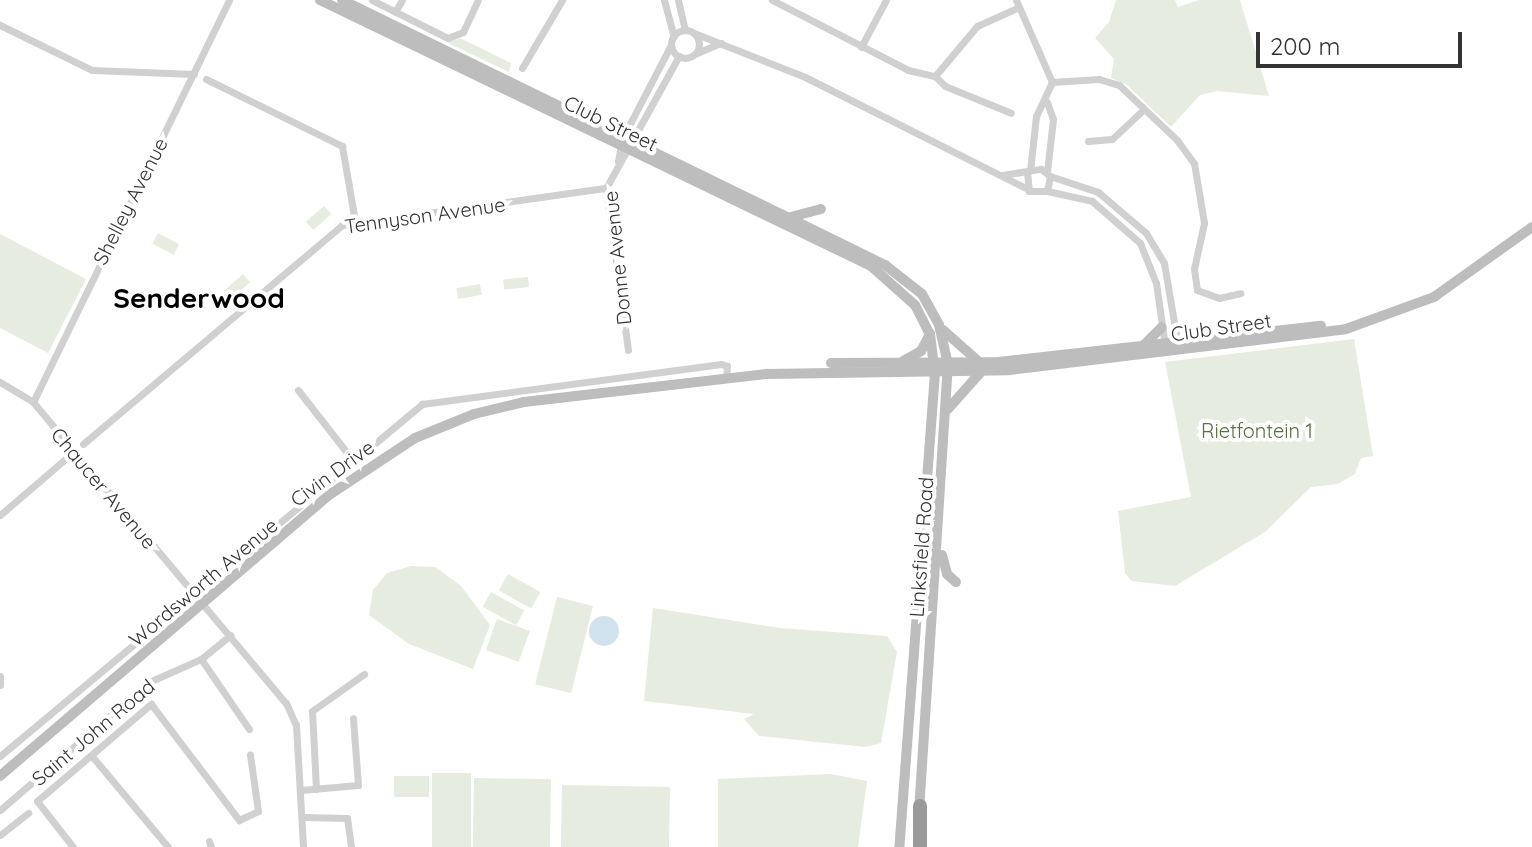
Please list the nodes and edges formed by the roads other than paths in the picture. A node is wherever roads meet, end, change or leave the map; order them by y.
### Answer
1 (229, 0) edge
2 (320, 0) edge
3 (342, 0) edge
4 (372, 0) edge
5 (402, 0) edge
6 (478, 0) edge
7 (562, 0) edge
8 (664, 0) edge
9 (772, 0) edge
10 (886, 0) edge
11 (679, 4) edge
12 (1017, 4) edge
13 (395, 12) junction
14 (667, 12) junction
15 (0, 25) edge
16 (689, 32) junction
17 (672, 41) junction
18 (721, 43) junction
19 (861, 47) junction
20 (695, 53) junction
21 (679, 56) junction
22 (522, 68) dead end
23 (194, 74) junction
24 (935, 76) junction
25 (206, 79) dead end
26 (1052, 82) junction
27 (1047, 102) junction
28 (1143, 110) junction
29 (1011, 113) dead end
30 (1088, 141) dead end
31 (625, 145) junction
32 (1033, 148) junction
33 (1049, 150) junction
34 (1028, 172) junction
35 (1048, 174) junction
36 (1000, 175) junction
37 (606, 188) junction
38 (1026, 188) junction
39 (1047, 191) junction
40 (821, 209) dead end
41 (789, 217) junction
42 (355, 221) junction
43 (1532, 227) edge
44 (890, 273) junction
45 (1240, 293) dead end
46 (939, 325) junction
47 (1162, 327) junction
48 (930, 334) junction
49 (1178, 345) junction
50 (1143, 346) junction
51 (1165, 348) junction
52 (628, 350) dead end
53 (897, 363) junction
54 (981, 367) junction
55 (935, 368) junction
56 (948, 368) junction
57 (914, 372) junction
58 (767, 374) junction
59 (726, 378) junction
60 (0, 382) edge
61 (298, 390) dead end
62 (934, 397) junction
63 (33, 402) junction
64 (947, 411) junction
65 (83, 444) dead end
66 (72, 453) junction
67 (352, 459) junction
68 (0, 515) edge
69 (939, 545) junction
70 (956, 582) dead end
71 (191, 591) junction
72 (202, 601) junction
73 (231, 635) junction
74 (201, 659) junction
75 (364, 674) dead end
76 (0, 676) edge
77 (0, 685) edge
78 (141, 690) junction
79 (151, 704) junction
80 (353, 718) dead end
81 (249, 729) dead end
82 (91, 755) junction
83 (250, 755) dead end
84 (0, 756) edge
85 (0, 776) edge
86 (316, 789) junction
87 (301, 790) junction
88 (920, 806) joint
89 (0, 810) edge
90 (28, 813) dead end
91 (303, 817) junction
92 (0, 835) edge
93 (73, 847) edge
94 (168, 847) edge
95 (303, 847) edge
96 (351, 847) edge
97 (899, 847) edge
98 (918, 847) edge

1 - 23 street, Shelley Avenue
2 - 31 main road, Club Street
3 - 31 main road, Club Street
4 - 13 street
5 - 13 street
6 - 13 street
7 - 22 street
8 - 14 street
9 - 19 street
10 - 19 street
11 - 14 street
11 - 16 street
12 - 24 street
12 - 26 street
14 - 17 street
15 - 23 street
16 - 17 street
16 - 18 street
16 - 20 street
17 - 21 street
17 - 31 street
18 - 20 street
18 - 36 street
19 - 24 street
20 - 21 street
21 - 31 street
23 - 63 street, Shelley Avenue
24 - 29 street
25 - 42 street
26 - 27 street
26 - 28 street
27 - 32 street
27 - 33 street
28 - 30 street
28 - 45 street
31 - 37 street, Donne Avenue
31 - 41 main road, Club Street
31 - 44 main road, Club Street
32 - 33 street
32 - 34 street
33 - 35 street
34 - 35 street
34 - 36 street
34 - 38 street
35 - 39 street
35 - 49 street
36 - 38 street
37 - 42 street, Tennyson Avenue
37 - 52 street, Donne Avenue
38 - 39 street
39 - 47 street
40 - 41 main road
41 - 44 main road, Club Street
42 - 65 street, Tennyson Avenue
43 - 49 main road, Club Street
44 - 46 main road, Linksfield Road
44 - 48 main road, Linksfield Road
46 - 54 main road
46 - 56 main road, Linksfield Road
47 - 50 main road
47 - 51 street
48 - 53 main road
48 - 55 main road, Linksfield Road
49 - 51 main road, Club Street
50 - 51 main road, Club Street
50 - 54 main road, Club Street
51 - 54 main road, Club Street
53 - 55 main road, Civin Drive
53 - 58 main road, Civin Drive
54 - 56 main road, Club Street
54 - 64 main road
55 - 56 main road, Civin Drive
55 - 57 main road, Civin Drive
55 - 62 main road, Linksfield Road
56 - 64 main road, Linksfield Road
57 - 58 main road, Civin Drive
57 - 62 main road
58 - 59 main road, Civin Drive
59 - 67 street, Wordsworth Avenue
59 - 72 main road, Civin Drive
60 - 63 street, Chaucer Avenue
61 - 67 street
62 - 97 main road, Linksfield Road
63 - 66 street, Chaucer Avenue
64 - 69 main road, Linksfield Road
66 - 68 street
66 - 71 street, Chaucer Avenue
67 - 71 street, Wordsworth Avenue
69 - 70 main road
69 - 88 main road, Linksfield Road
71 - 72 street, Chaucer Avenue
71 - 84 street, Wordsworth Avenue
72 - 73 street, Chaucer Avenue
72 - 85 main road, Civin Drive
73 - 74 street, Saint John Road
73 - 87 street, Chaucer Avenue
74 - 78 street, Saint John Road
74 - 81 street
75 - 86 street
76 - 77 street
78 - 79 street
78 - 89 street, Saint John Road
79 - 82 street
79 - 83 street
80 - 86 street
82 - 93 street
82 - 94 street
86 - 87 street
87 - 91 street, Chaucer Avenue
88 - 98 highway
90 - 92 street
91 - 95 street, Chaucer Avenue
91 - 96 street

